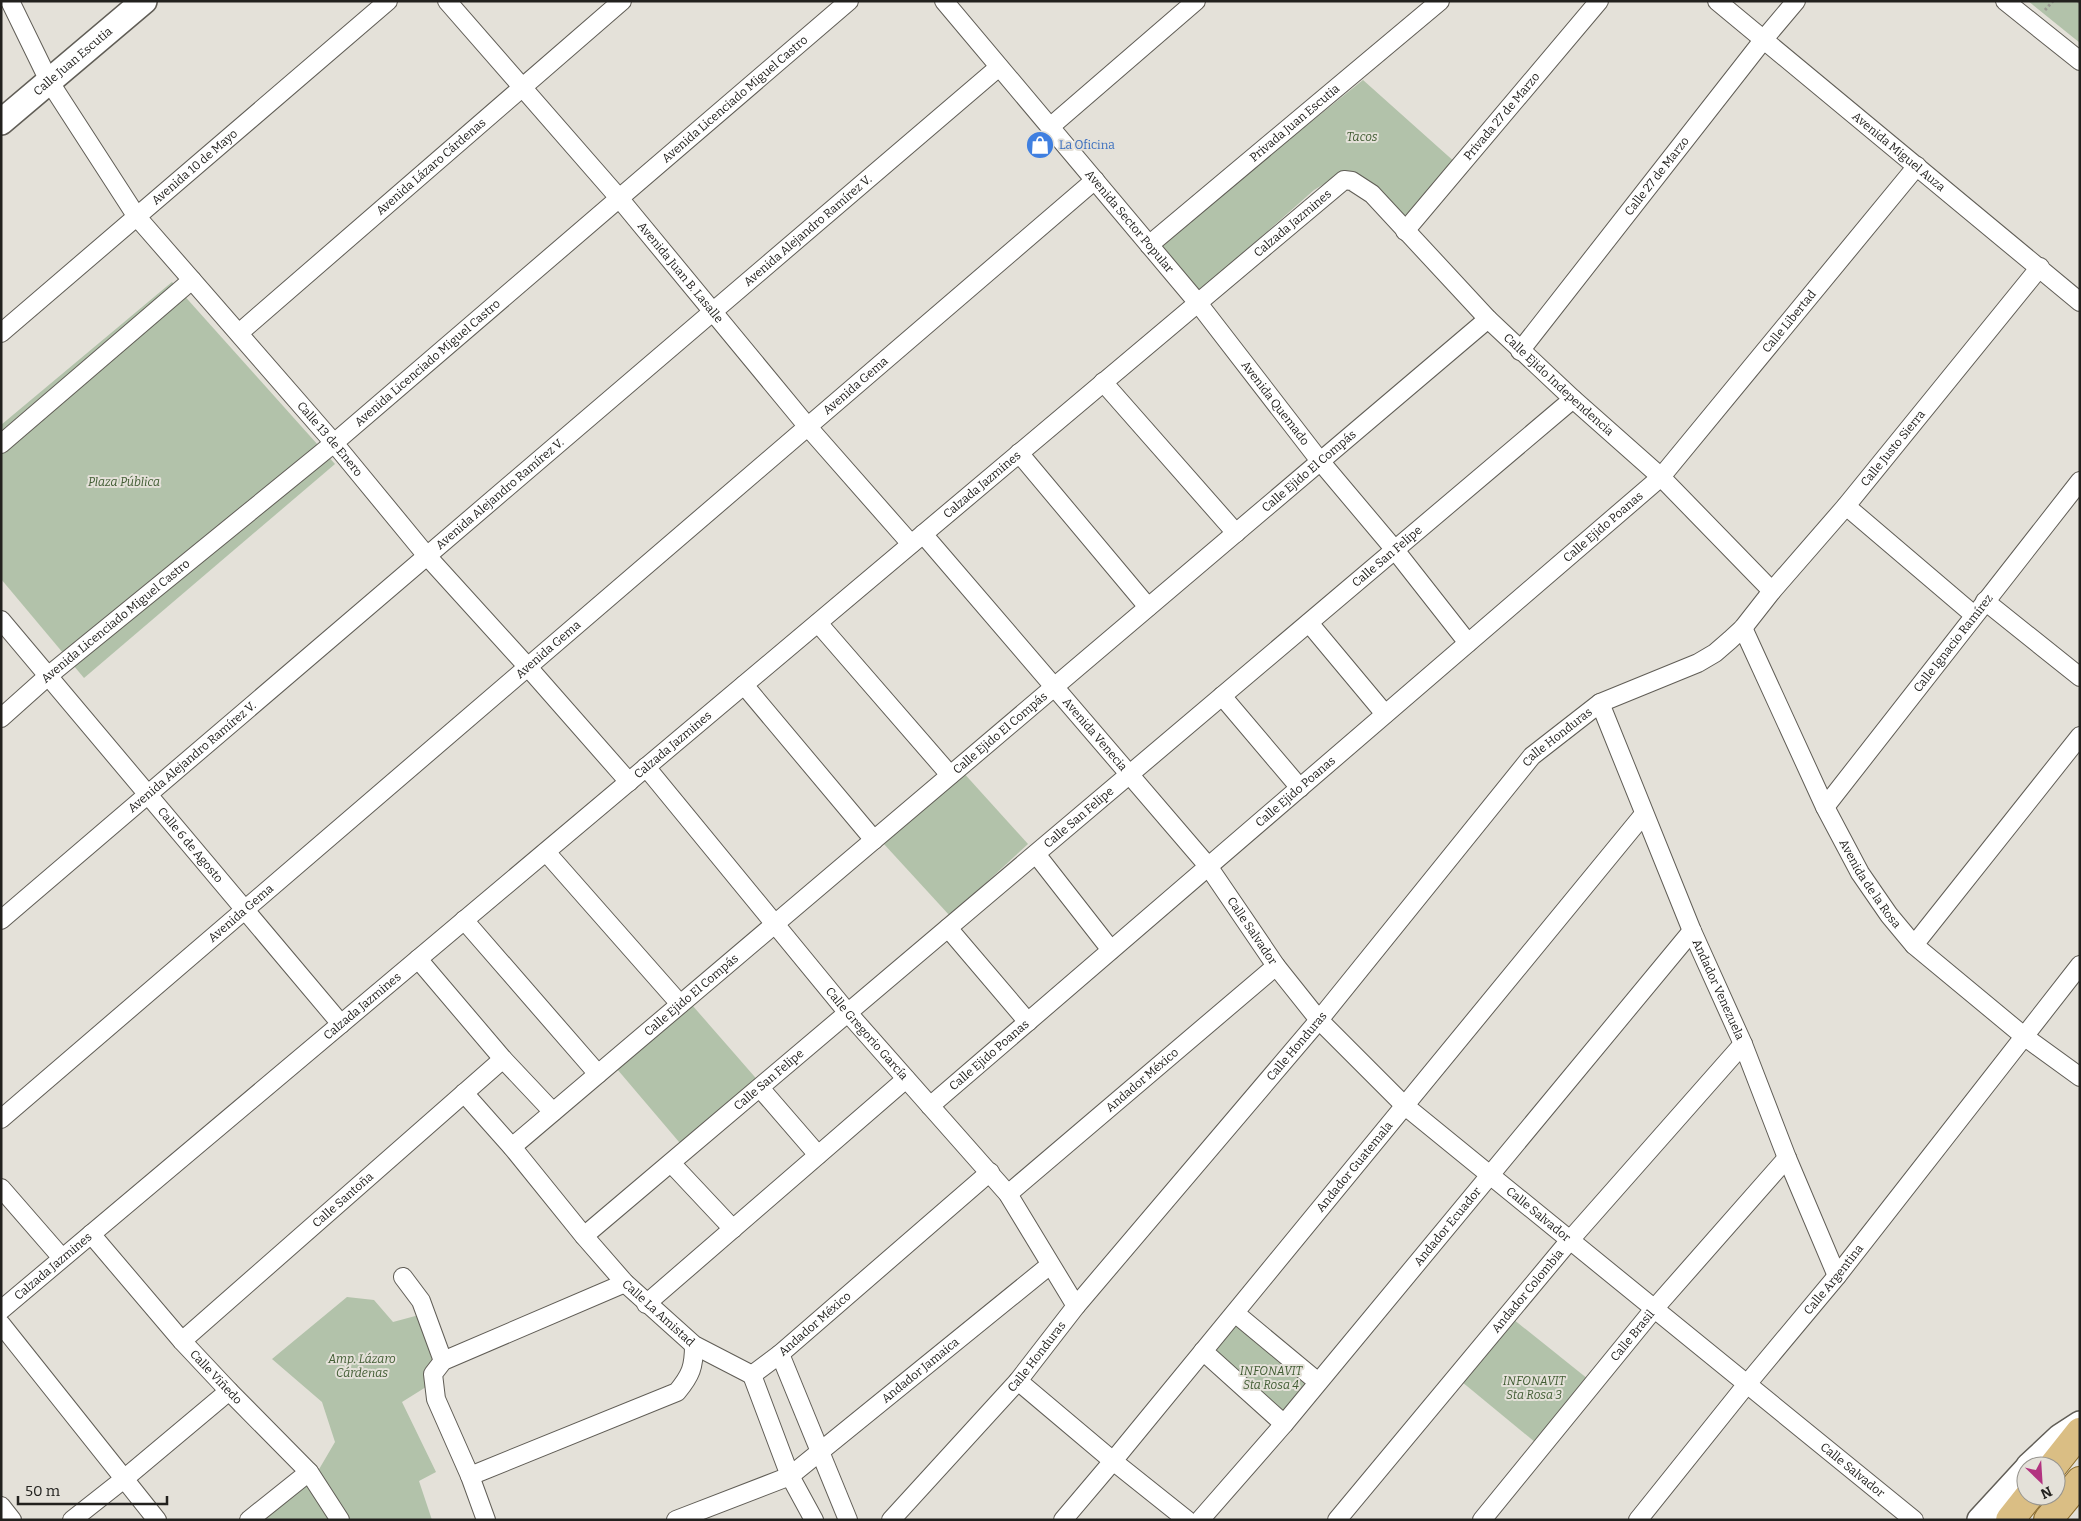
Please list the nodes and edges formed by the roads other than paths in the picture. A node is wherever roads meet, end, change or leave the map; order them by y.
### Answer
1 (10, 1) edge
2 (144, 1) edge
3 (388, 1) edge
4 (447, 1) edge
5 (622, 1) edge
6 (849, 1) edge
7 (1196, 1) edge
8 (1440, 1) edge
9 (1599, 1) edge
10 (1717, 1) edge
11 (1796, 1) edge
12 (2005, 1) edge
13 (946, 2) edge
14 (1764, 40) junction
15 (2080, 62) edge
16 (999, 67) junction
17 (49, 81) junction
18 (523, 87) junction
19 (1, 122) edge
20 (1050, 127) junction
21 (1917, 166) junction
22 (1095, 180) junction
23 (1344, 180) joint
24 (619, 198) junction
25 (137, 217) junction
26 (1405, 231) junction
27 (1149, 245) junction
28 (2040, 267) junction
29 (192, 280) junction
30 (2080, 302) edge
31 (1198, 303) junction
32 (712, 313) junction
33 (1488, 319) junction
34 (1, 333) edge
35 (239, 333) junction
36 (1520, 350) junction
37 (1103, 382) junction
38 (1573, 399) junction
39 (808, 427) junction
40 (334, 443) junction
41 (1, 444) edge
42 (1019, 453) junction
43 (1320, 462) junction
44 (1661, 477) junction
45 (2080, 481) edge
46 (1846, 506) junction
47 (1236, 533) junction
48 (917, 539) junction
49 (1395, 550) junction
50 (427, 556) junction
51 (1772, 591) junction
52 (1985, 601) junction
53 (1148, 607) junction
54 (1974, 616) junction
55 (1, 620) edge
56 (818, 623) junction
57 (1308, 623) junction
58 (1743, 628) junction
59 (1468, 643) junction
60 (528, 666) junction
61 (48, 676) junction
62 (2080, 676) edge
63 (744, 685) junction
64 (1054, 687) junction
65 (1222, 696) junction
66 (1600, 703) junction
67 (1385, 714) junction
68 (1, 718) edge
69 (2080, 736) edge
70 (646, 767) junction
71 (1130, 774) junction
72 (950, 775) junction
73 (629, 782) junction
74 (1300, 788) junction
75 (148, 795) junction
76 (1825, 807) junction
77 (1644, 814) junction
78 (874, 840) junction
79 (546, 852) junction
80 (1036, 854) junction
81 (1208, 866) junction
82 (245, 910) junction
83 (1, 920) edge
84 (464, 920) junction
85 (775, 924) junction
86 (948, 928) junction
87 (1692, 931) junction
88 (1914, 945) junction
89 (1111, 950) junction
90 (418, 959) junction
91 (2080, 965) edge
92 (1276, 966) junction
93 (680, 1004) junction
94 (848, 1013) junction
95 (1319, 1020) junction
96 (1028, 1022) junction
97 (340, 1024) junction
98 (2025, 1036) junction
99 (1743, 1044) junction
100 (503, 1059) junction
101 (598, 1074) junction
102 (2080, 1077) edge
103 (906, 1079) junction
104 (760, 1088) junction
105 (464, 1093) junction
106 (1404, 1105) junction
107 (930, 1106) junction
108 (553, 1112) junction
109 (1, 1118) edge
110 (512, 1147) junction
111 (818, 1155) junction
112 (1787, 1158) junction
113 (670, 1163) junction
114 (990, 1172) junction
115 (1491, 1176) junction
116 (1, 1188) edge
117 (1008, 1194) junction
118 (734, 1229) junction
119 (91, 1234) junction
120 (584, 1236) junction
121 (1570, 1240) junction
122 (62, 1258) junction
123 (1050, 1265) junction
124 (1837, 1276) junction
125 (403, 1277) dead end
126 (625, 1283) junction
127 (646, 1304) junction
128 (1076, 1306) junction
129 (1654, 1309) junction
130 (1, 1310) edge
131 (1235, 1312) junction
132 (1, 1324) edge
133 (182, 1341) junction
134 (694, 1345) junction
135 (1203, 1352) junction
136 (780, 1354) junction
137 (438, 1367) junction
138 (752, 1375) junction
139 (1018, 1381) junction
140 (1318, 1382) junction
141 (1747, 1384) junction
142 (228, 1391) junction
143 (1284, 1424) junction
144 (2080, 1424) edge
145 (2080, 1432) edge
146 (820, 1453) junction
147 (2040, 1456) edge
148 (2061, 1456) edge
149 (1113, 1461) junction
150 (309, 1472) junction
151 (470, 1476) junction
152 (790, 1476) junction
153 (124, 1480) junction
154 (2016, 1481) edge
155 (2080, 1481) edge
156 (1, 1506) edge
157 (2021, 1506) edge
158 (12, 1520) edge
159 (72, 1520) edge
160 (157, 1520) edge
161 (249, 1520) edge
162 (340, 1520) edge
163 (486, 1520) edge
164 (676, 1520) edge
165 (814, 1520) edge
166 (848, 1520) edge
167 (891, 1520) edge
168 (1063, 1520) edge
169 (1187, 1520) edge
170 (1200, 1520) edge
171 (1337, 1520) edge
172 (1482, 1520) edge
173 (1638, 1520) edge
174 (1914, 1520) edge
175 (1980, 1520) edge
176 (2010, 1520) edge
177 (2048, 1520) edge

1 - 17 street, Calle 13 de Enero
2 - 17 street, Calle Juan Escutia
3 - 25 street, Avenida 10 de Mayo
4 - 18 street, Avenida Juan B. Lasalle
5 - 18 street, Avenida Lázaro Cárdenas
6 - 24 street, Avenida Licenciado Miguel Castro
7 - 20 street
8 - 27 street, Privada Juan Escutia
9 - 26 street, Privada 27 de Marzo
10 - 14 street, Avenida Miguel Auza
11 - 14 street, Calle 27 de Marzo
12 - 15 street
13 - 16 street, Avenida Sector Popular
14 - 21 street, Avenida Miguel Auza
14 - 36 street, Calle 27 de Marzo
16 - 20 street, Avenida Sector Popular
16 - 32 street, Avenida Alejandro Ramírez V.
17 - 19 street, Calle Juan Escutia
17 - 25 street, Calle 13 de Enero
18 - 24 street, Avenida Juan B. Lasalle
18 - 35 street, Avenida Lázaro Cárdenas
20 - 22 street, Avenida Sector Popular
21 - 28 street, Avenida Miguel Auza
21 - 44 street, Calle Libertad
22 - 27 street, Avenida Sector Popular
22 - 39 street, Avenida Gema
23 - 26 street, Calle Ejido Independencia
23 - 31 street, Calzada Jazmines
24 - 32 street, Avenida Juan B. Lasalle
24 - 40 street, Avenida Licenciado Miguel Castro
25 - 29 street, Calle 13 de Enero
25 - 34 street, Avenida 10 de Mayo
26 - 33 street, Calle Ejido Independencia
27 - 31 street, Avenida Sector Popular
28 - 30 street, Avenida Miguel Auza
28 - 46 street, Calle Justo Sierra
29 - 35 street, Calle 13 de Enero
29 - 41 street
31 - 37 street, Calzada Jazmines
31 - 43 street, Avenida Quemado
32 - 39 street, Avenida Juan B. Lasalle
32 - 50 street, Avenida Alejandro Ramírez V.
33 - 36 street, Calle Ejido Independencia
33 - 43 street, Calle Ejido El Compás
35 - 40 street, Calle 13 de Enero
36 - 38 street, Calle Ejido Independencia
37 - 42 street, Calzada Jazmines
37 - 47 street
38 - 44 street, Calle Ejido Independencia
38 - 49 street, Calle San Felipe
39 - 48 street, Avenida Juan B. Lasalle
39 - 60 street, Avenida Gema
40 - 50 street, Calle 13 de Enero
40 - 61 street, Avenida Licenciado Miguel Castro
42 - 48 street, Calzada Jazmines
42 - 53 street
43 - 47 street, Calle Ejido El Compás
43 - 49 street, Avenida Quemado
44 - 51 street, Calle Ejido Independencia
44 - 59 street, Calle Ejido Poanas
45 - 52 street, Calle Ignacio Ramírez
46 - 51 street, Calle Justo Sierra
46 - 54 street
47 - 53 street, Calle Ejido El Compás
48 - 56 street, Calzada Jazmines
48 - 64 street, Avenida Venecia
49 - 57 street, Calle San Felipe
49 - 59 street, Avenida Quemado
50 - 60 street, Calle 13 de Enero
50 - 75 street, Avenida Alejandro Ramírez V.
51 - 58 street, Calle Justo Sierra
52 - 54 street, Calle Ignacio Ramírez
52 - 62 street
53 - 64 street, Calle Ejido El Compás
54 - 76 street, Calle Ignacio Ramírez
55 - 61 street, Calle 6 de Agosto
56 - 63 street, Calzada Jazmines
56 - 72 street
57 - 65 street, Calle San Felipe
57 - 67 street
58 - 66 street, Calle Honduras
58 - 76 street, Avenida de la Rosa
59 - 67 street, Calle Ejido Poanas
60 - 73 street, Calle 13 de Enero
60 - 82 street, Avenida Gema
61 - 68 street, Avenida Licenciado Miguel Castro
61 - 75 street, Calle 6 de Agosto
63 - 70 street, Calzada Jazmines
63 - 78 street
64 - 71 street, Avenida Venecia
64 - 72 street, Calle Ejido El Compás
65 - 71 street, Calle San Felipe
65 - 74 street
66 - 77 street, Andador Venezuela
66 - 95 street, Calle Honduras
67 - 74 street, Calle Ejido Poanas
69 - 88 street
70 - 73 street, Calzada Jazmines
70 - 85 street, Calle Gregorio García
71 - 80 street, Calle San Felipe
71 - 81 street, Avenida Venecia
72 - 78 street, Calle Ejido El Compás
73 - 79 street, Calzada Jazmines
74 - 81 street, Calle Ejido Poanas
75 - 82 street, Calle 6 de Agosto
75 - 83 street, Avenida Alejandro Ramírez V.
76 - 88 street, Avenida de la Rosa
77 - 87 street, Andador Venezuela
77 - 106 street, Andador Guatemala
78 - 85 street, Calle Ejido El Compás
79 - 84 street, Calzada Jazmines
79 - 93 street
80 - 86 street, Calle San Felipe
80 - 89 street
81 - 89 street, Calle Ejido Poanas
81 - 92 street, Calle Salvador
82 - 97 street, Calle 6 de Agosto
82 - 109 street, Avenida Gema
84 - 90 street, Calzada Jazmines
84 - 101 street
85 - 93 street, Calle Ejido El Compás
85 - 94 street, Calle Gregorio García
86 - 94 street, Calle San Felipe
86 - 96 street
87 - 99 street, Andador Venezuela
87 - 115 street, Andador Ecuador
88 - 98 street, Avenida de la Rosa
89 - 96 street, Calle Ejido Poanas
90 - 97 street, Calzada Jazmines
90 - 100 street
91 - 98 street, Calle Argentina
92 - 95 street, Calle Salvador
92 - 117 street, Andador México
93 - 101 street, Calle Ejido El Compás
94 - 103 street, Calle Gregorio García
94 - 104 street, Calle San Felipe
95 - 106 street, Calle Salvador
95 - 128 street, Calle Honduras
96 - 107 street, Calle Ejido Poanas
97 - 119 street, Calzada Jazmines
98 - 102 street, Avenida de la Rosa
98 - 124 street, Calle Argentina
99 - 112 street, Andador Venezuela
99 - 121 street, Andador Colombia
100 - 105 street, Calle Santoña
100 - 108 street
101 - 108 street, Calle Ejido El Compás
103 - 107 street, Calle Gregorio García
103 - 111 street
104 - 111 street
104 - 113 street, Calle San Felipe
105 - 110 street, Calle La Amistad
105 - 133 street, Calle Santoña
106 - 115 street, Calle Salvador
106 - 131 street, Andador Guatemala
107 - 114 street, Calle Gregorio García
108 - 110 street, Calle Ejido El Compás
110 - 120 street, Calle La Amistad
111 - 118 street
112 - 124 street, Andador Venezuela
112 - 129 street, Calle Brasil
113 - 118 street
113 - 120 street, Calle San Felipe
114 - 117 street, Calle Gregorio García
114 - 136 street, Andador México
115 - 121 street, Calle Salvador
115 - 140 street, Andador Ecuador
116 - 122 street
117 - 123 street, Calle Gregorio García
118 - 127 street
119 - 122 street, Calzada Jazmines
119 - 133 street, Calle Viñedo
120 - 126 street, Calle La Amistad
121 - 129 street, Calle Salvador
121 - 171 street, Andador Colombia
122 - 130 street, Calzada Jazmines
123 - 128 street, Calle Gregorio García
123 - 146 street, Andador Jamaica
124 - 141 street, Calle Argentina
125 - 137 street
126 - 127 street, Calle La Amistad
126 - 137 street
127 - 134 street, Calle La Amistad
128 - 139 street, Calle Honduras
129 - 141 street, Calle Salvador
129 - 172 street, Calle Brasil
131 - 135 street, Andador Guatemala
131 - 140 street
132 - 153 street
133 - 142 street, Calle Viñedo
134 - 138 street
134 - 151 street, Calle La Amistad
135 - 143 street
135 - 149 street, Andador Guatemala
136 - 138 street, Andador México
136 - 146 street
137 - 151 street
138 - 152 street
139 - 149 street
139 - 167 street, Calle Honduras
140 - 143 street, Andador Ecuador
141 - 173 street, Calle Argentina
141 - 174 street, Calle Salvador
142 - 150 street, Calle Viñedo
142 - 153 street
143 - 170 street, Andador Ecuador
144 - 147 street
145 - 148 main road
146 - 152 street, Andador Jamaica
146 - 166 street
149 - 168 street, Andador Guatemala
149 - 169 street
150 - 161 street
150 - 162 street, Calle Viñedo
151 - 163 street
152 - 164 street, Andador Jamaica
152 - 165 street
153 - 159 street
153 - 160 street
154 - 175 street
155 - 177 main road
156 - 158 street
157 - 176 main road

